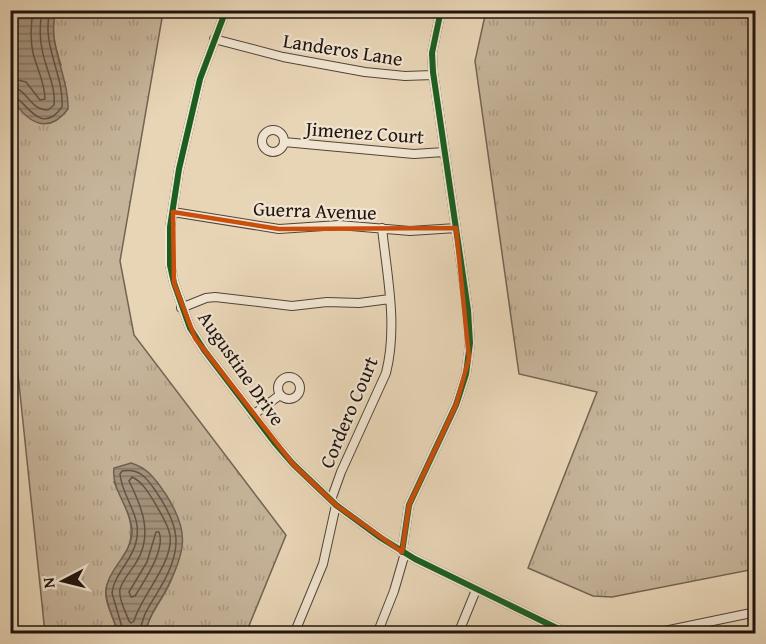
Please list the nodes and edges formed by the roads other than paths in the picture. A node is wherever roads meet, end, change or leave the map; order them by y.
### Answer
1 (226, 10) edge
2 (441, 10) edge
3 (214, 39) junction
4 (433, 75) junction
5 (284, 142) dead end
6 (444, 152) junction
7 (173, 212) junction
8 (382, 228) junction
9 (456, 228) junction
10 (390, 299) junction
11 (181, 308) junction
12 (280, 395) dead end
13 (253, 415) junction
14 (333, 502) junction
15 (403, 552) junction
16 (476, 590) junction
17 (756, 612) edge
18 (294, 633) edge
19 (376, 633) edge
20 (458, 633) edge
21 (569, 633) edge
22 (650, 633) edge

1 - 3 street, Augustine Drive
2 - 4 street
3 - 4 street, Landeros Lane
3 - 7 street, Augustine Drive
4 - 6 street
5 - 6 street, Jimenez Court
6 - 9 street
7 - 8 street, Guerra Avenue
7 - 11 street, Augustine Drive
8 - 9 street, Guerra Avenue
8 - 10 street, Cordero Court
9 - 15 street
10 - 11 street
10 - 14 street, Cordero Court
11 - 13 street, Augustine Drive
12 - 13 street
13 - 14 street, Augustine Drive
14 - 15 street, Augustine Drive
14 - 18 street, Cordero Court
15 - 16 street, Augustine Drive
15 - 19 street
16 - 20 street
16 - 21 street, Augustine Drive
17 - 22 street

